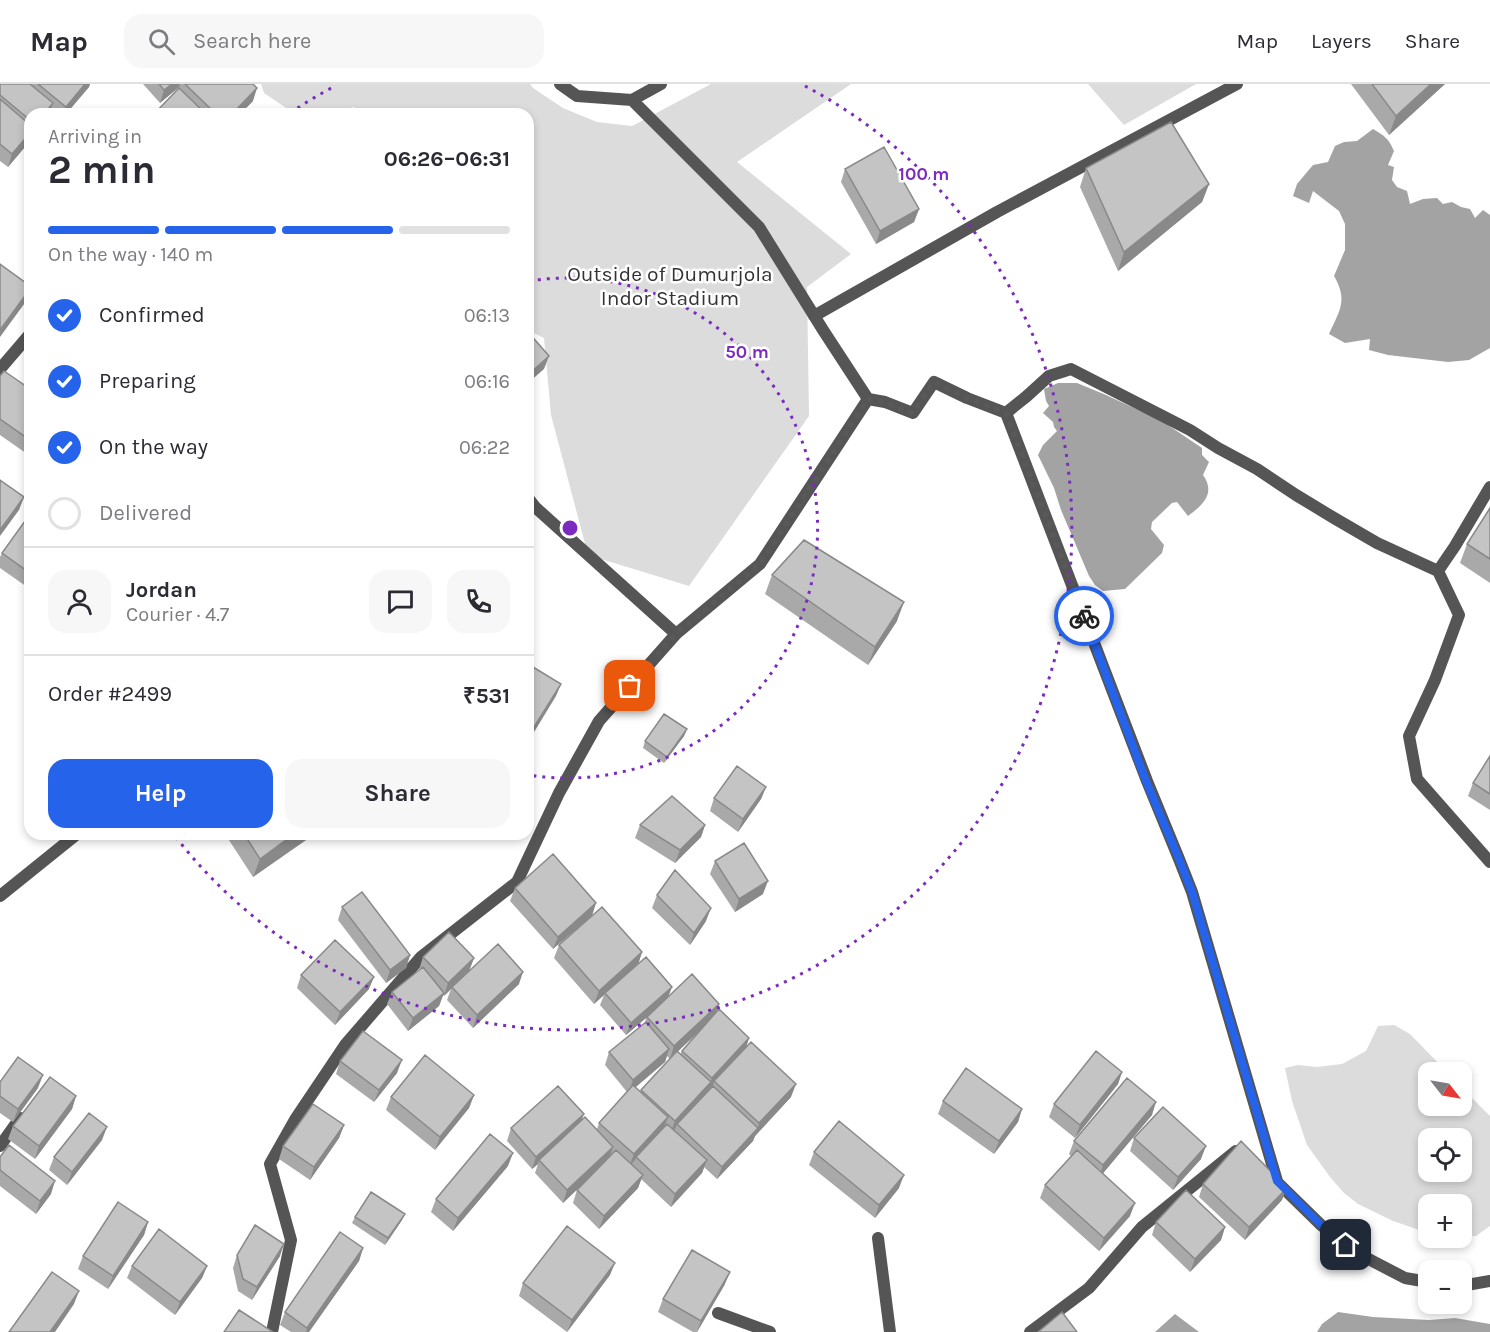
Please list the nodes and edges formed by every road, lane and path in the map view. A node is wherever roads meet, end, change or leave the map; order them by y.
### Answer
1 (560, 84) edge
2 (661, 84) edge
3 (1237, 84) edge
4 (632, 100) junction
5 (814, 316) junction
6 (24, 341) edge
7 (0, 369) edge
8 (868, 399) junction
9 (1006, 413) junction
10 (1490, 487) edge
11 (534, 506) edge
12 (1438, 571) junction
13 (676, 634) junction
14 (70, 840) edge
15 (1490, 862) edge
16 (0, 896) edge
17 (25, 1112) edge
18 (0, 1146) edge
19 (1244, 1157) edge
20 (1260, 1169) edge
21 (1277, 1181) junction
22 (878, 1238) dead end
23 (1418, 1280) edge
24 (1490, 1281) edge
25 (1472, 1284) edge
26 (718, 1313) edge
27 (272, 1332) edge
28 (770, 1332) edge
29 (890, 1332) edge
30 (1030, 1332) edge

1 - 4 street
2 - 4 street
3 - 5 street
4 - 5 street
5 - 8 street
6 - 7 street
8 - 9 street
8 - 13 street
9 - 12 street
9 - 21 street
10 - 12 street
11 - 13 street
12 - 15 street
13 - 27 street
14 - 16 street
17 - 18 street
19 - 30 street
20 - 21 street
21 - 23 street
22 - 29 street
24 - 25 street
26 - 28 street

